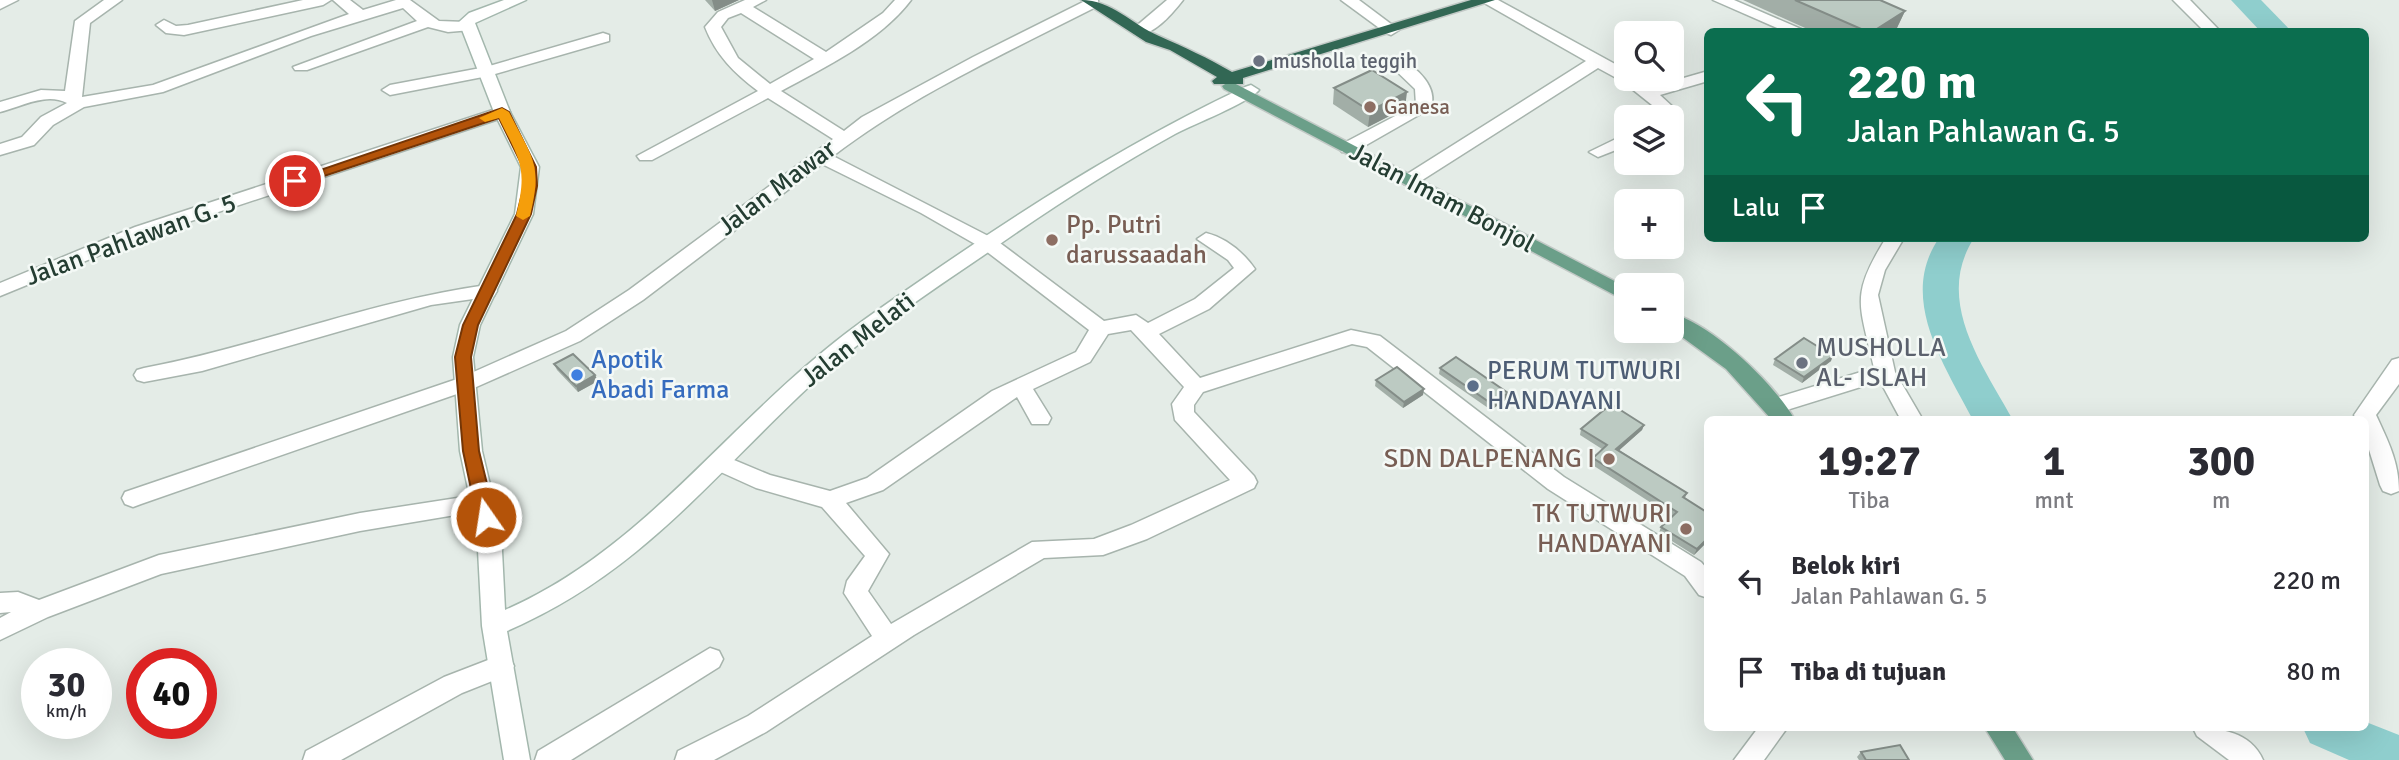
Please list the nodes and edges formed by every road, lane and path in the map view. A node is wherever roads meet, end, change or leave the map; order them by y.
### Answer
1 (10, 0) edge
2 (114, 0) edge
3 (323, 0) edge
4 (341, 0) edge
5 (518, 0) edge
6 (758, 0) edge
7 (903, 0) edge
8 (1175, 0) edge
9 (1349, 0) edge
10 (1487, 0) edge
11 (1721, 0) edge
12 (2182, 0) edge
13 (1091, 1) edge
14 (405, 2) edge
15 (0, 4) edge
16 (742, 6) junction
17 (361, 16) junction
18 (425, 23) junction
19 (164, 25) dead end
20 (467, 27) junction
21 (1791, 28) edge
22 (2210, 28) edge
23 (1391, 30) junction
24 (1146, 35) junction
25 (603, 38) dead end
26 (1303, 56) junction
27 (824, 58) junction
28 (1598, 61) junction
29 (1399, 66) dead end
30 (302, 67) dead end
31 (1614, 70) edge
32 (488, 71) junction
33 (1704, 77) edge
34 (1242, 86) junction
35 (390, 90) dead end
36 (769, 91) junction
37 (1643, 91) edge
38 (1647, 94) junction
39 (75, 99) junction
40 (1662, 105) edge
41 (0, 107) edge
42 (502, 112) junction
43 (844, 138) junction
44 (1614, 145) edge
45 (1348, 148) junction
46 (0, 150) edge
47 (1598, 152) dead end
48 (646, 156) dead end
49 (822, 157) junction
50 (1410, 180) junction
51 (1206, 239) dead end
52 (987, 242) junction
53 (1892, 242) edge
54 (1614, 289) edge
55 (0, 290) edge
56 (487, 291) junction
57 (1100, 328) junction
58 (1684, 330) edge
59 (1148, 331) junction
60 (2399, 365) edge
61 (1885, 372) junction
62 (144, 375) dead end
63 (467, 383) junction
64 (1021, 386) junction
65 (1196, 387) junction
66 (1779, 413) edge
67 (1910, 416) edge
68 (2365, 416) edge
69 (1040, 418) dead end
70 (2369, 423) edge
71 (722, 463) junction
72 (2391, 485) dead end
73 (133, 498) dead end
74 (830, 500) junction
75 (483, 503) junction
76 (1704, 583) edge
77 (0, 603) edge
78 (40, 610) junction
79 (494, 626) junction
80 (0, 630) edge
81 (887, 639) junction
82 (710, 659) dead end
83 (501, 666) junction
84 (1771, 731) edge
85 (2000, 731) edge
86 (2210, 731) edge
87 (316, 760) edge
88 (517, 760) edge
89 (548, 760) edge
90 (688, 760) edge
91 (1747, 760) edge
92 (2020, 760) edge
93 (2250, 760) edge

1 - 15 street
2 - 39 street
3 - 19 street
4 - 17 street
5 - 20 street
6 - 16 street
7 - 27 street
8 - 24 street
9 - 23 street
10 - 23 highway
10 - 28 street
11 - 21 street
12 - 22 street
13 - 24 highway
13 - 43 street, Jalan Mawar
14 - 17 street
14 - 18 street
16 - 27 street
16 - 36 street
17 - 39 street
18 - 20 street
18 - 30 street
20 - 32 street
23 - 26 highway
24 - 34 highway
25 - 32 street
26 - 34 highway
26 - 34 highway
27 - 36 street
28 - 31 street
28 - 50 street
29 - 45 street
32 - 35 street
32 - 42 street
33 - 38 street
34 - 45 main road, Jalan Imam Bonjol
34 - 52 street, Jalan Melati
36 - 43 street
36 - 48 street
37 - 38 street
38 - 40 street
39 - 41 street
39 - 46 street
42 - 55 street, Jalan Pahlawan G. 5
42 - 56 street
43 - 49 street, Jalan Mawar
44 - 47 street
45 - 50 main road, Jalan Imam Bonjol
49 - 52 street
49 - 63 street, Jalan Mawar
50 - 54 main road, Jalan Imam Bonjol
51 - 59 street
52 - 57 street
52 - 71 street, Jalan Melati
53 - 61 street
56 - 62 street
56 - 63 street
57 - 59 street
57 - 64 street
58 - 66 main road
59 - 65 street
60 - 68 street
61 - 66 street
61 - 67 street
63 - 73 street, Jalan Mawar
63 - 75 street
64 - 69 street
64 - 74 street
65 - 76 street
65 - 81 street
70 - 72 street
71 - 74 street
71 - 79 street, Jalan Melati
74 - 81 street
75 - 78 street
75 - 79 street
77 - 78 street
78 - 80 street
79 - 83 street
81 - 90 street
82 - 89 street
83 - 87 street
83 - 88 street
84 - 91 street
85 - 92 main road
86 - 93 street

